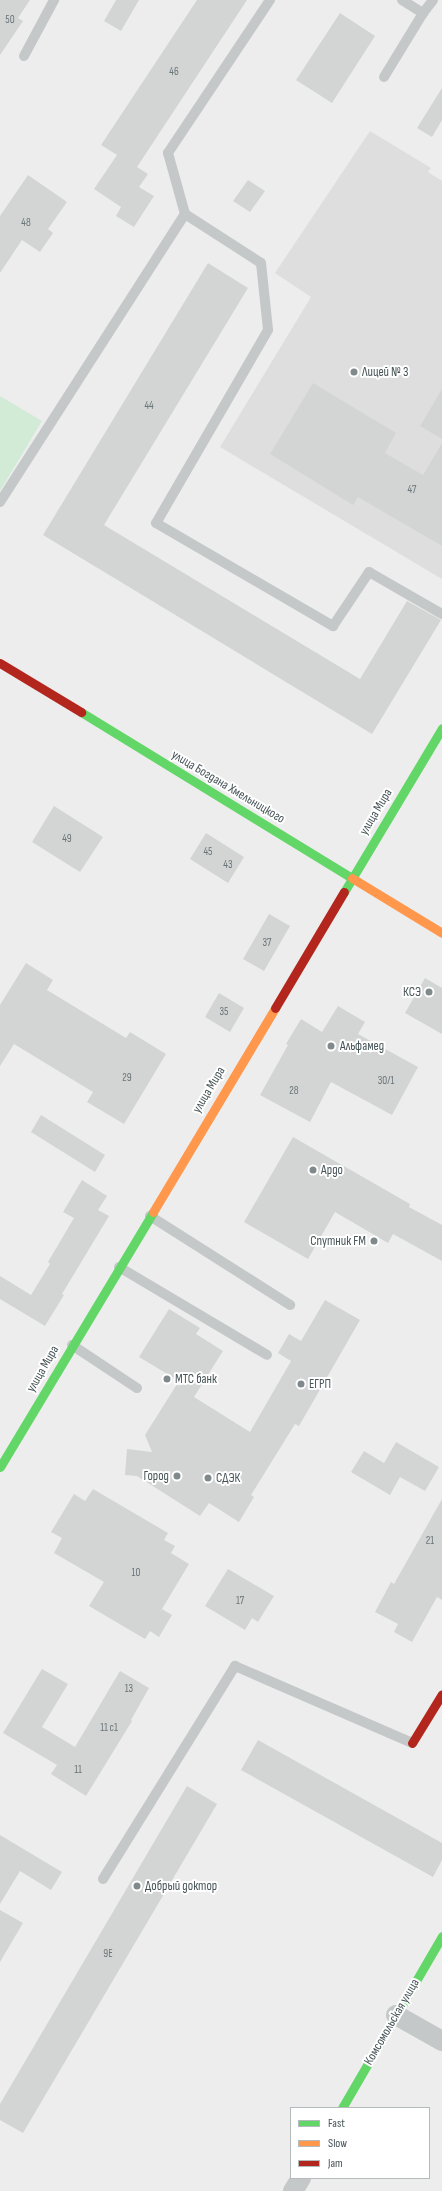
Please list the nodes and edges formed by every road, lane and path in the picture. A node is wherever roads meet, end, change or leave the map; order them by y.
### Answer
1 (54, 0) edge
2 (270, 0) edge
3 (402, 0) edge
4 (433, 0) edge
5 (423, 14) junction
6 (24, 56) dead end
7 (384, 78) dead end
8 (185, 214) junction
9 (0, 502) edge
10 (442, 614) edge
11 (0, 663) edge
12 (442, 728) edge
13 (352, 878) junction
14 (442, 933) edge
15 (150, 1216) junction
16 (119, 1267) junction
17 (290, 1305) dead end
18 (72, 1345) junction
19 (267, 1355) dead end
20 (137, 1388) dead end
21 (0, 1467) edge
22 (442, 1694) edge
23 (412, 1743) joint
24 (103, 1879) dead end
25 (442, 1936) edge
26 (396, 2015) junction
27 (442, 2041) edge
28 (343, 2107) edge
29 (300, 2179) edge
30 (294, 2191) edge

1 - 6 lane
2 - 8 lane
3 - 5 lane
4 - 5 lane
5 - 7 lane
8 - 9 lane
8 - 10 lane
11 - 13 main road, улица Богдана Хмельницкого
12 - 13 main road, улица Мира
13 - 14 main road, улица Богдана Хмельницкого
13 - 15 main road, улица Мира
15 - 16 main road, улица Мира
15 - 17 lane
16 - 18 main road, улица Мира
16 - 19 lane
18 - 20 lane
18 - 21 main road, улица Мира
22 - 23 main road
23 - 24 lane
25 - 26 main road, Комсомольская улица
26 - 27 street
26 - 28 main road, Комсомольская улица
29 - 30 street

